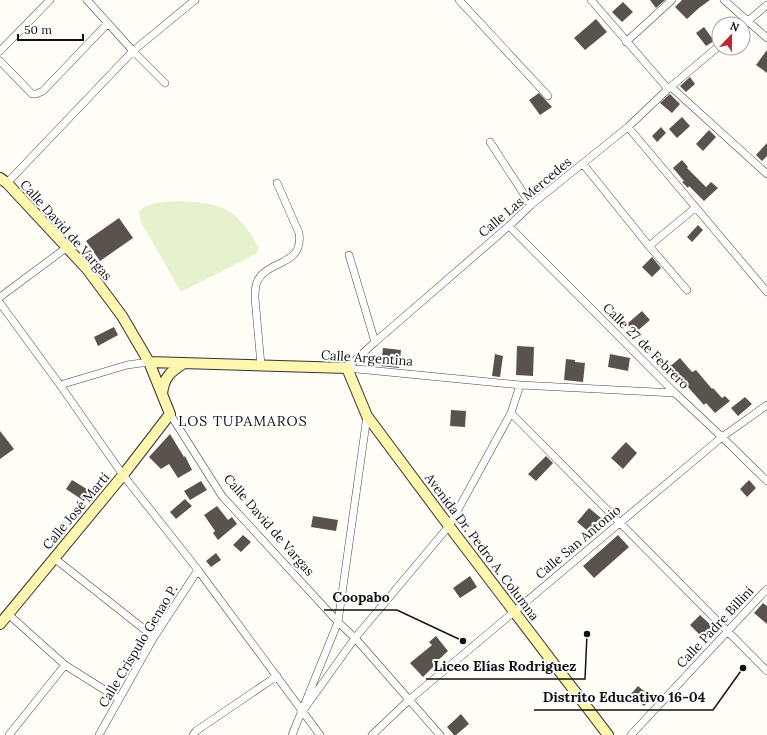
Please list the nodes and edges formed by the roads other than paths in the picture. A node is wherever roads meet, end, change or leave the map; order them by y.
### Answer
1 (50, 0) edge
2 (87, 0) edge
3 (459, 0) edge
4 (592, 0) edge
5 (672, 0) edge
6 (724, 0) edge
7 (191, 1) edge
8 (767, 5) edge
9 (739, 16) edge
10 (751, 19) edge
11 (108, 23) junction
12 (751, 27) edge
13 (767, 38) edge
14 (626, 42) junction
15 (0, 51) edge
16 (133, 51) junction
17 (711, 53) edge
18 (0, 61) edge
19 (165, 83) dead end
20 (669, 88) junction
21 (548, 96) dead end
22 (628, 127) junction
23 (490, 142) dead end
24 (583, 164) junction
25 (767, 174) edge
26 (4, 181) edge
27 (277, 183) dead end
28 (531, 205) junction
29 (695, 208) junction
30 (509, 226) junction
31 (649, 246) junction
32 (66, 248) junction
33 (349, 255) dead end
34 (686, 290) dead end
35 (767, 292) edge
36 (0, 297) edge
37 (0, 304) edge
38 (375, 342) junction
39 (149, 362) junction
40 (184, 362) junction
41 (261, 365) junction
42 (347, 368) junction
43 (60, 385) junction
44 (520, 385) junction
45 (675, 393) junction
46 (162, 394) junction
47 (767, 405) edge
48 (511, 413) junction
49 (170, 414) junction
50 (367, 416) junction
51 (722, 437) junction
52 (123, 475) junction
53 (767, 481) edge
54 (620, 523) junction
55 (449, 526) junction
56 (54, 558) junction
57 (198, 570) junction
58 (767, 589) edge
59 (514, 612) junction
60 (8, 614) junction
61 (338, 622) junction
62 (0, 624) edge
63 (728, 631) junction
64 (154, 637) junction
65 (355, 638) junction
66 (66, 665) junction
67 (767, 671) edge
68 (277, 676) junction
69 (119, 699) junction
70 (409, 700) junction
71 (302, 712) junction
72 (9, 735) edge
73 (99, 735) edge
74 (193, 735) edge
75 (292, 735) edge
76 (320, 735) edge
77 (372, 735) edge
78 (440, 735) edge
79 (608, 735) edge
80 (631, 735) edge

1 - 15 street
2 - 11 street
3 - 21 street
4 - 14 street
5 - 14 street
6 - 9 street
7 - 16 street
8 - 10 street
11 - 16 street
11 - 18 street
12 - 13 street
14 - 20 street
16 - 19 street
16 - 26 street
17 - 20 street, Calle Las Mercedes
20 - 22 street, Calle Las Mercedes
20 - 25 street
22 - 24 street, Calle Las Mercedes
22 - 29 street
23 - 28 street
24 - 28 street, Calle Las Mercedes
24 - 31 street
26 - 32 main road, Calle David de Vargas
27 - 41 street
28 - 30 street, Calle Las Mercedes
29 - 31 street
29 - 35 street
30 - 38 street, Calle Las Mercedes
30 - 45 street, Calle 27 de Febrero
31 - 34 street
32 - 36 street
32 - 39 main road, Calle David de Vargas
33 - 38 street
37 - 43 street
38 - 42 street, Calle Las Mercedes
39 - 40 main road, Calle Argentina
39 - 43 street, Calle Argentina
39 - 46 main road, Calle David de Vargas
40 - 41 main road, Calle Argentina
40 - 46 main road
41 - 42 main road, Calle Argentina
42 - 44 street, Calle Argentina
42 - 50 main road, Avenida Dr. Pedro A. Columna
43 - 52 street
44 - 45 street, Calle Argentina
44 - 48 street
45 - 51 street, Calle 27 de Febrero
46 - 49 main road, Calle David de Vargas
47 - 51 street, Calle San Antonio
48 - 54 street
48 - 55 street
49 - 52 main road, Calle José Martí
49 - 61 street, Calle David de Vargas
50 - 55 main road, Avenida Dr. Pedro A. Columna
50 - 61 street
51 - 53 street, Calle 27 de Febrero
51 - 54 street, Calle San Antonio
52 - 56 main road, Calle José Martí
52 - 57 street
54 - 59 street, Calle San Antonio
54 - 63 street
55 - 59 main road, Avenida Dr. Pedro A. Columna
55 - 65 street
56 - 60 main road, Calle José Martí
56 - 64 street
57 - 64 street, Calle Crispulo Genao P.
57 - 68 street
58 - 63 street, Calle Padre Billini
59 - 70 street, Calle San Antonio
59 - 79 main road, Avenida Dr. Pedro A. Columna
60 - 62 main road, Calle José Martí
60 - 66 street
61 - 65 street, Calle David de Vargas
61 - 71 street
63 - 67 street
63 - 80 street, Calle Padre Billini
64 - 69 street, Calle Crispulo Genao P.
65 - 70 street, Calle David de Vargas
65 - 71 street
66 - 69 street
66 - 72 street
68 - 71 street
68 - 74 street
69 - 73 street, Calle Crispulo Genao P.
70 - 77 street, Calle San Antonio
70 - 78 street, Calle David de Vargas
71 - 75 street
71 - 76 street

